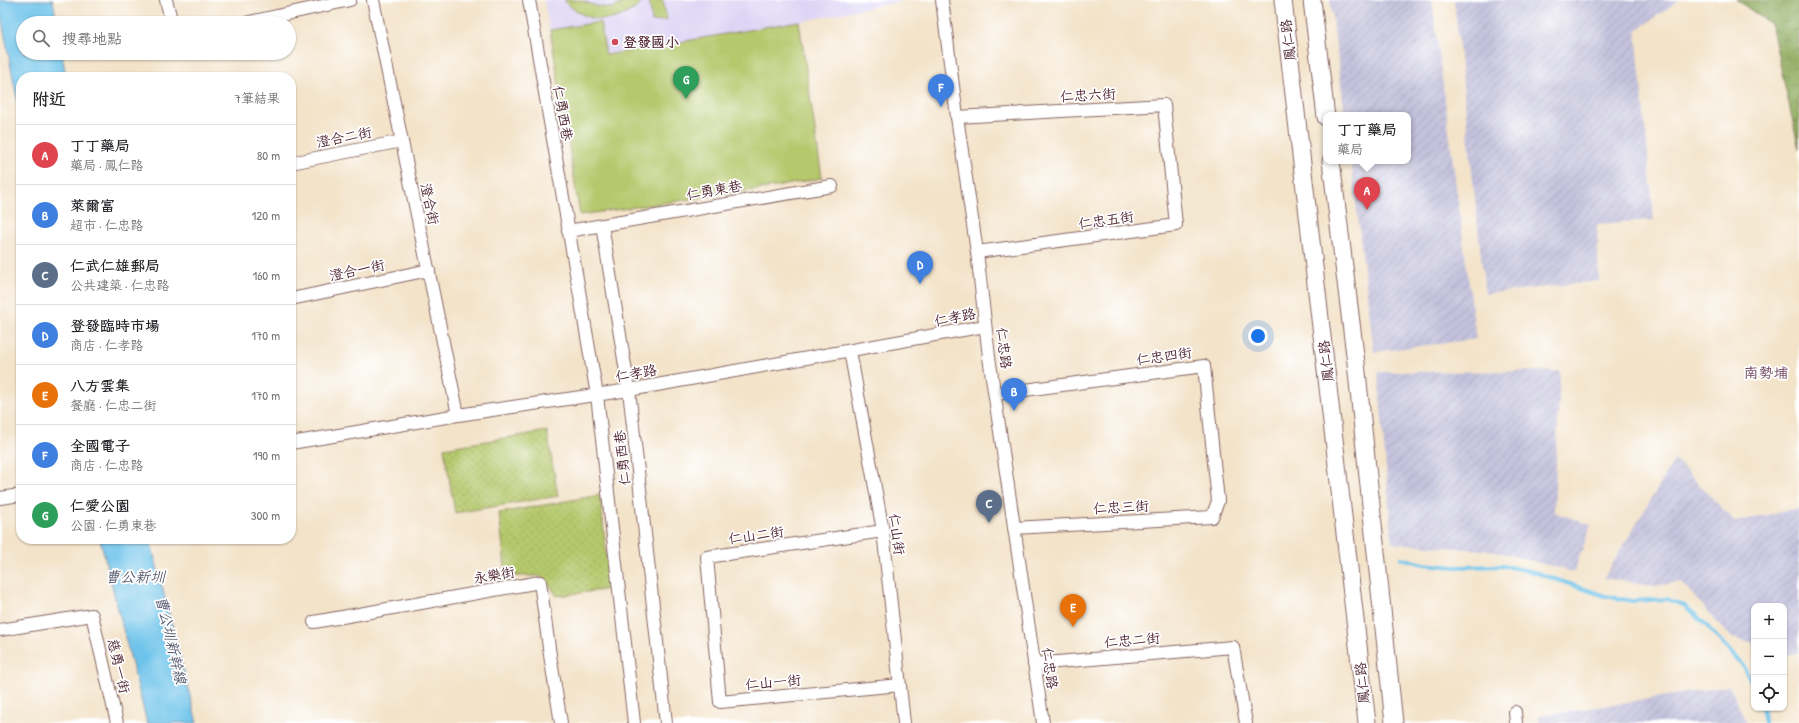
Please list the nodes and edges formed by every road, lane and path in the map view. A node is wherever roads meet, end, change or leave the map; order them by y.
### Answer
1 (166, 0) edge
2 (350, 0) edge
3 (373, 0) edge
4 (529, 0) edge
5 (942, 0) edge
6 (1283, 0) edge
7 (1312, 0) edge
8 (170, 16) edge
9 (277, 16) edge
10 (1326, 112) edge
11 (957, 117) junction
12 (402, 141) junction
13 (296, 162) edge
14 (1169, 162) joint
15 (1331, 164) edge
16 (832, 186) dead end
17 (602, 225) junction
18 (568, 231) junction
19 (977, 252) junction
20 (428, 270) junction
21 (296, 298) edge
22 (985, 326) junction
23 (850, 351) junction
24 (629, 390) junction
25 (995, 394) junction
26 (597, 395) junction
27 (458, 415) junction
28 (296, 442) edge
29 (16, 496) edge
30 (0, 498) edge
31 (1218, 501) joint
32 (1014, 528) junction
33 (883, 531) junction
34 (314, 622) dead end
35 (0, 630) edge
36 (712, 631) joint
37 (1034, 664) junction
38 (900, 685) junction
39 (117, 723) edge
40 (562, 723) edge
41 (634, 723) edge
42 (666, 723) edge
43 (904, 723) edge
44 (1042, 723) edge
45 (1246, 723) edge
46 (1367, 723) edge
47 (1394, 723) edge

1 - 8 street
2 - 9 street
3 - 12 street, 澄合街
4 - 18 street, 仁勇西巷
5 - 11 street, 仁忠路
6 - 46 main road, 鳳仁路
7 - 10 main road, 鳳仁路
11 - 14 street, 仁忠六街
11 - 19 street, 仁忠路
12 - 13 street, 澄合二街
12 - 20 street, 澄合街
14 - 19 street, 仁忠五街
15 - 47 main road, 鳳仁路
16 - 17 street, 仁勇東巷
17 - 18 street
17 - 24 street, 仁勇西巷
18 - 26 street, 仁勇西巷
19 - 22 street, 仁忠路
20 - 21 street, 澄合一街
20 - 27 street, 澄合街
22 - 23 street, 仁孝路
22 - 25 street, 仁忠路
23 - 24 street, 仁孝路
23 - 33 street, 仁山街
24 - 26 street, 仁孝路
24 - 42 street, 仁勇西巷
25 - 31 street, 仁忠四街
25 - 32 street, 仁忠路
26 - 27 street, 仁孝路
26 - 41 street, 仁勇西巷
27 - 28 street, 仁孝路
29 - 30 street
31 - 32 street, 仁忠三街
32 - 37 street, 仁忠路
33 - 36 street, 仁山二街
33 - 38 street, 仁山街
34 - 40 street, 永樂街
35 - 39 street, 慈勇一街
36 - 38 street, 仁山一街
37 - 44 street, 仁忠路
37 - 45 street, 仁忠二街
38 - 43 street, 仁山街

